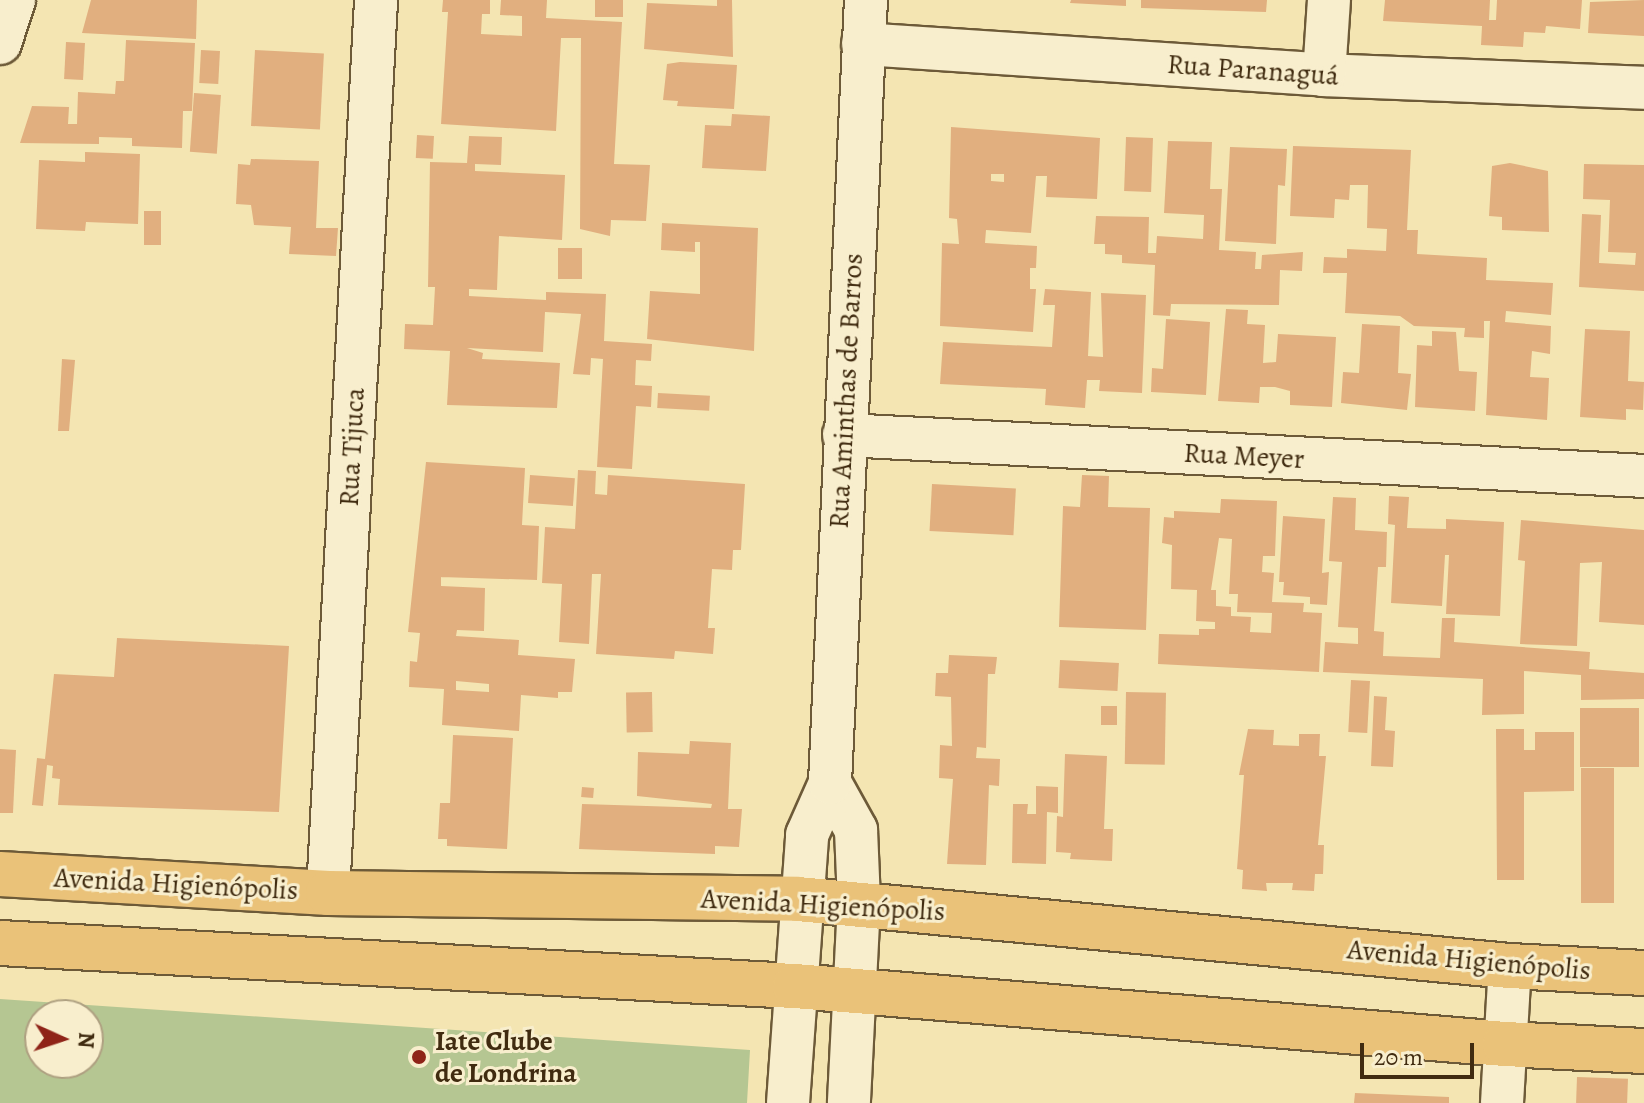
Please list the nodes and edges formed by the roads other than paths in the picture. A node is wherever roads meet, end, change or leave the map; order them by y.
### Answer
1 (14, 0) edge
2 (376, 0) edge
3 (866, 0) edge
4 (1329, 0) edge
5 (0, 43) edge
6 (863, 44) junction
7 (1324, 75) junction
8 (1644, 88) edge
9 (844, 435) junction
10 (1644, 476) edge
11 (830, 783) junction
12 (0, 874) edge
13 (328, 893) junction
14 (798, 899) junction
15 (859, 903) junction
16 (0, 943) edge
17 (1510, 966) junction
18 (1644, 973) edge
19 (795, 986) junction
20 (855, 990) junction
21 (1505, 1044) junction
22 (1644, 1051) edge
23 (788, 1103) edge
24 (849, 1103) edge
25 (1502, 1103) edge

1 - 5 street
2 - 13 street, Rua Tijuca
3 - 6 street, Rua Aminthas de Barros
4 - 7 street
6 - 7 street, Rua Paranaguá
6 - 9 street, Rua Aminthas de Barros
7 - 8 street, Rua Paranaguá
9 - 10 street, Rua Meyer
9 - 11 street, Rua Aminthas de Barros
11 - 14 street, Rua Aminthas de Barros
11 - 15 street
12 - 13 main road, Avenida Higienópolis
13 - 14 main road, Avenida Higienópolis
14 - 15 main road, Avenida Higienópolis
14 - 19 street, Rua Aminthas de Barros
15 - 17 main road, Avenida Higienópolis
15 - 20 street
16 - 19 main road
17 - 18 main road, Avenida Higienópolis
17 - 21 street
19 - 20 main road
19 - 23 street, Rua Aminthas de Barros
20 - 21 main road
20 - 24 street
21 - 22 main road
21 - 25 street

